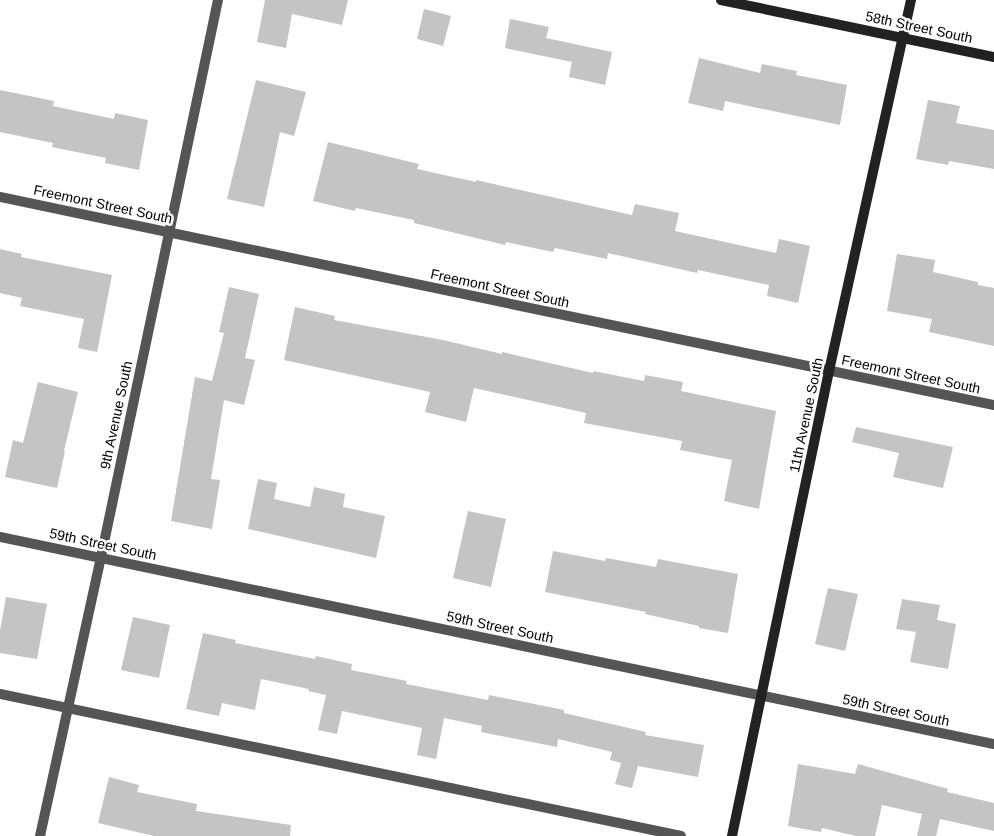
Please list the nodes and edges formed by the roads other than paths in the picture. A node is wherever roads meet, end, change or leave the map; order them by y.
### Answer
1 (218, 0) edge
2 (721, 0) edge
3 (911, 0) edge
4 (902, 38) junction
5 (994, 57) edge
6 (0, 197) edge
7 (168, 232) junction
8 (829, 371) junction
9 (994, 405) edge
10 (0, 537) edge
11 (101, 558) junction
12 (0, 694) edge
13 (762, 696) junction
14 (68, 708) junction
15 (994, 744) edge
16 (40, 836) edge
17 (682, 836) edge
18 (732, 836) edge

1 - 7 street, 9th Avenue South
2 - 4 street, 58th Street South
3 - 4 street, 11th Avenue South
4 - 5 street, 58th Street South
4 - 8 street, 11th Avenue South
6 - 7 street, Freemont Street South
7 - 8 street, Freemont Street South
7 - 11 street, 9th Avenue South
8 - 9 street, Freemont Street South
8 - 13 street, 11th Avenue South
10 - 11 street, 59th Street South
11 - 13 street, 59th Street South
11 - 14 street, 9th Avenue South
12 - 14 street
13 - 15 street, 59th Street South
13 - 18 street, 11th Avenue South
14 - 16 street, 9th Avenue South
14 - 17 street

